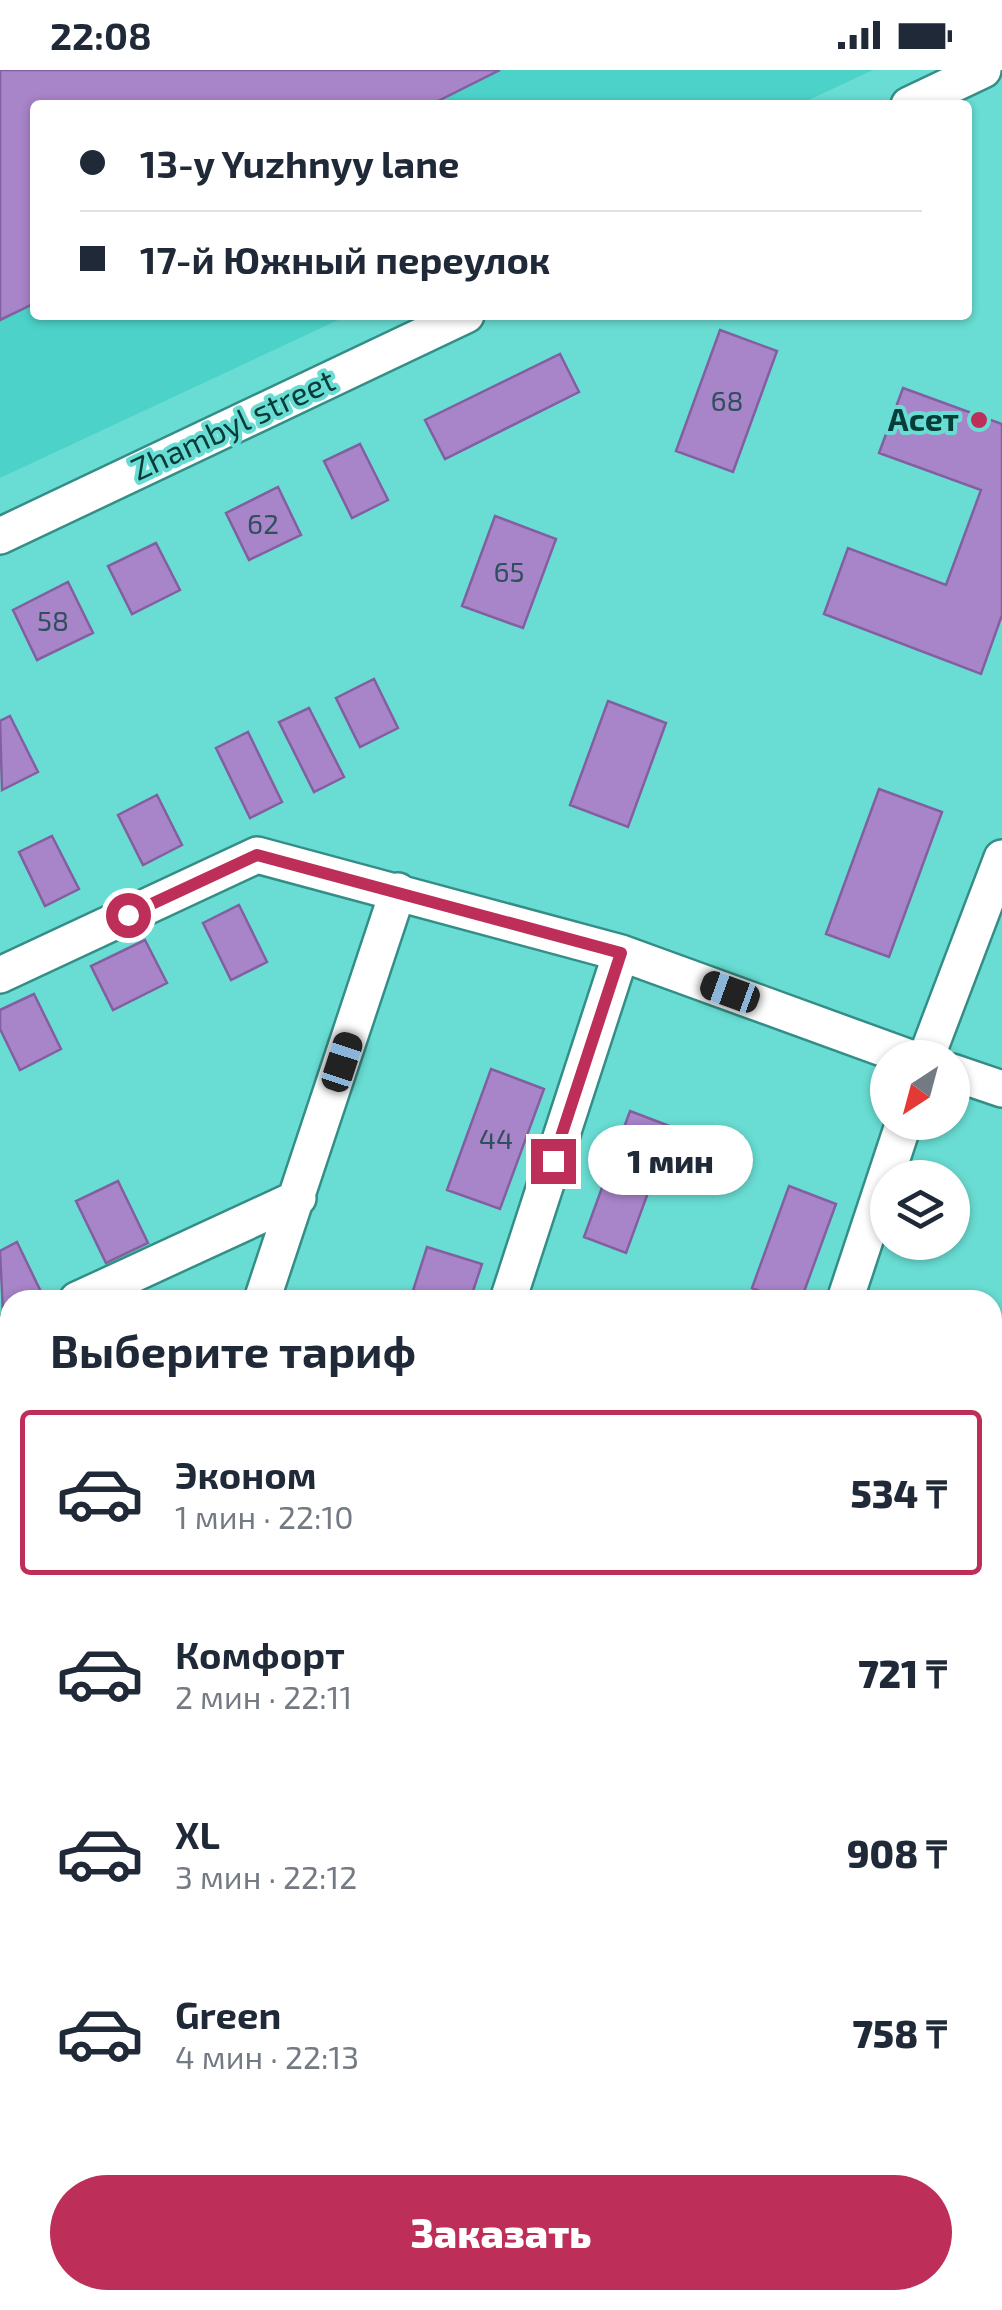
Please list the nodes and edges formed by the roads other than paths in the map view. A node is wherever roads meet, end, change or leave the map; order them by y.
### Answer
1 (983, 70) edge
2 (920, 100) edge
3 (455, 320) edge
4 (0, 536) edge
5 (1002, 858) edge
6 (398, 891) junction
7 (621, 953) junction
8 (0, 974) edge
9 (933, 1040) edge
10 (870, 1043) edge
11 (970, 1078) edge
12 (1002, 1089) edge
13 (898, 1140) edge
14 (298, 1198) junction
15 (99, 1290) edge
16 (266, 1290) edge
17 (511, 1290) edge
18 (847, 1290) edge

1 - 2 street
3 - 4 street, Zhambyl street
5 - 9 street
6 - 7 street
6 - 8 street
6 - 14 street
7 - 10 street
7 - 17 street
11 - 12 street
13 - 18 street
14 - 15 street
14 - 16 street

